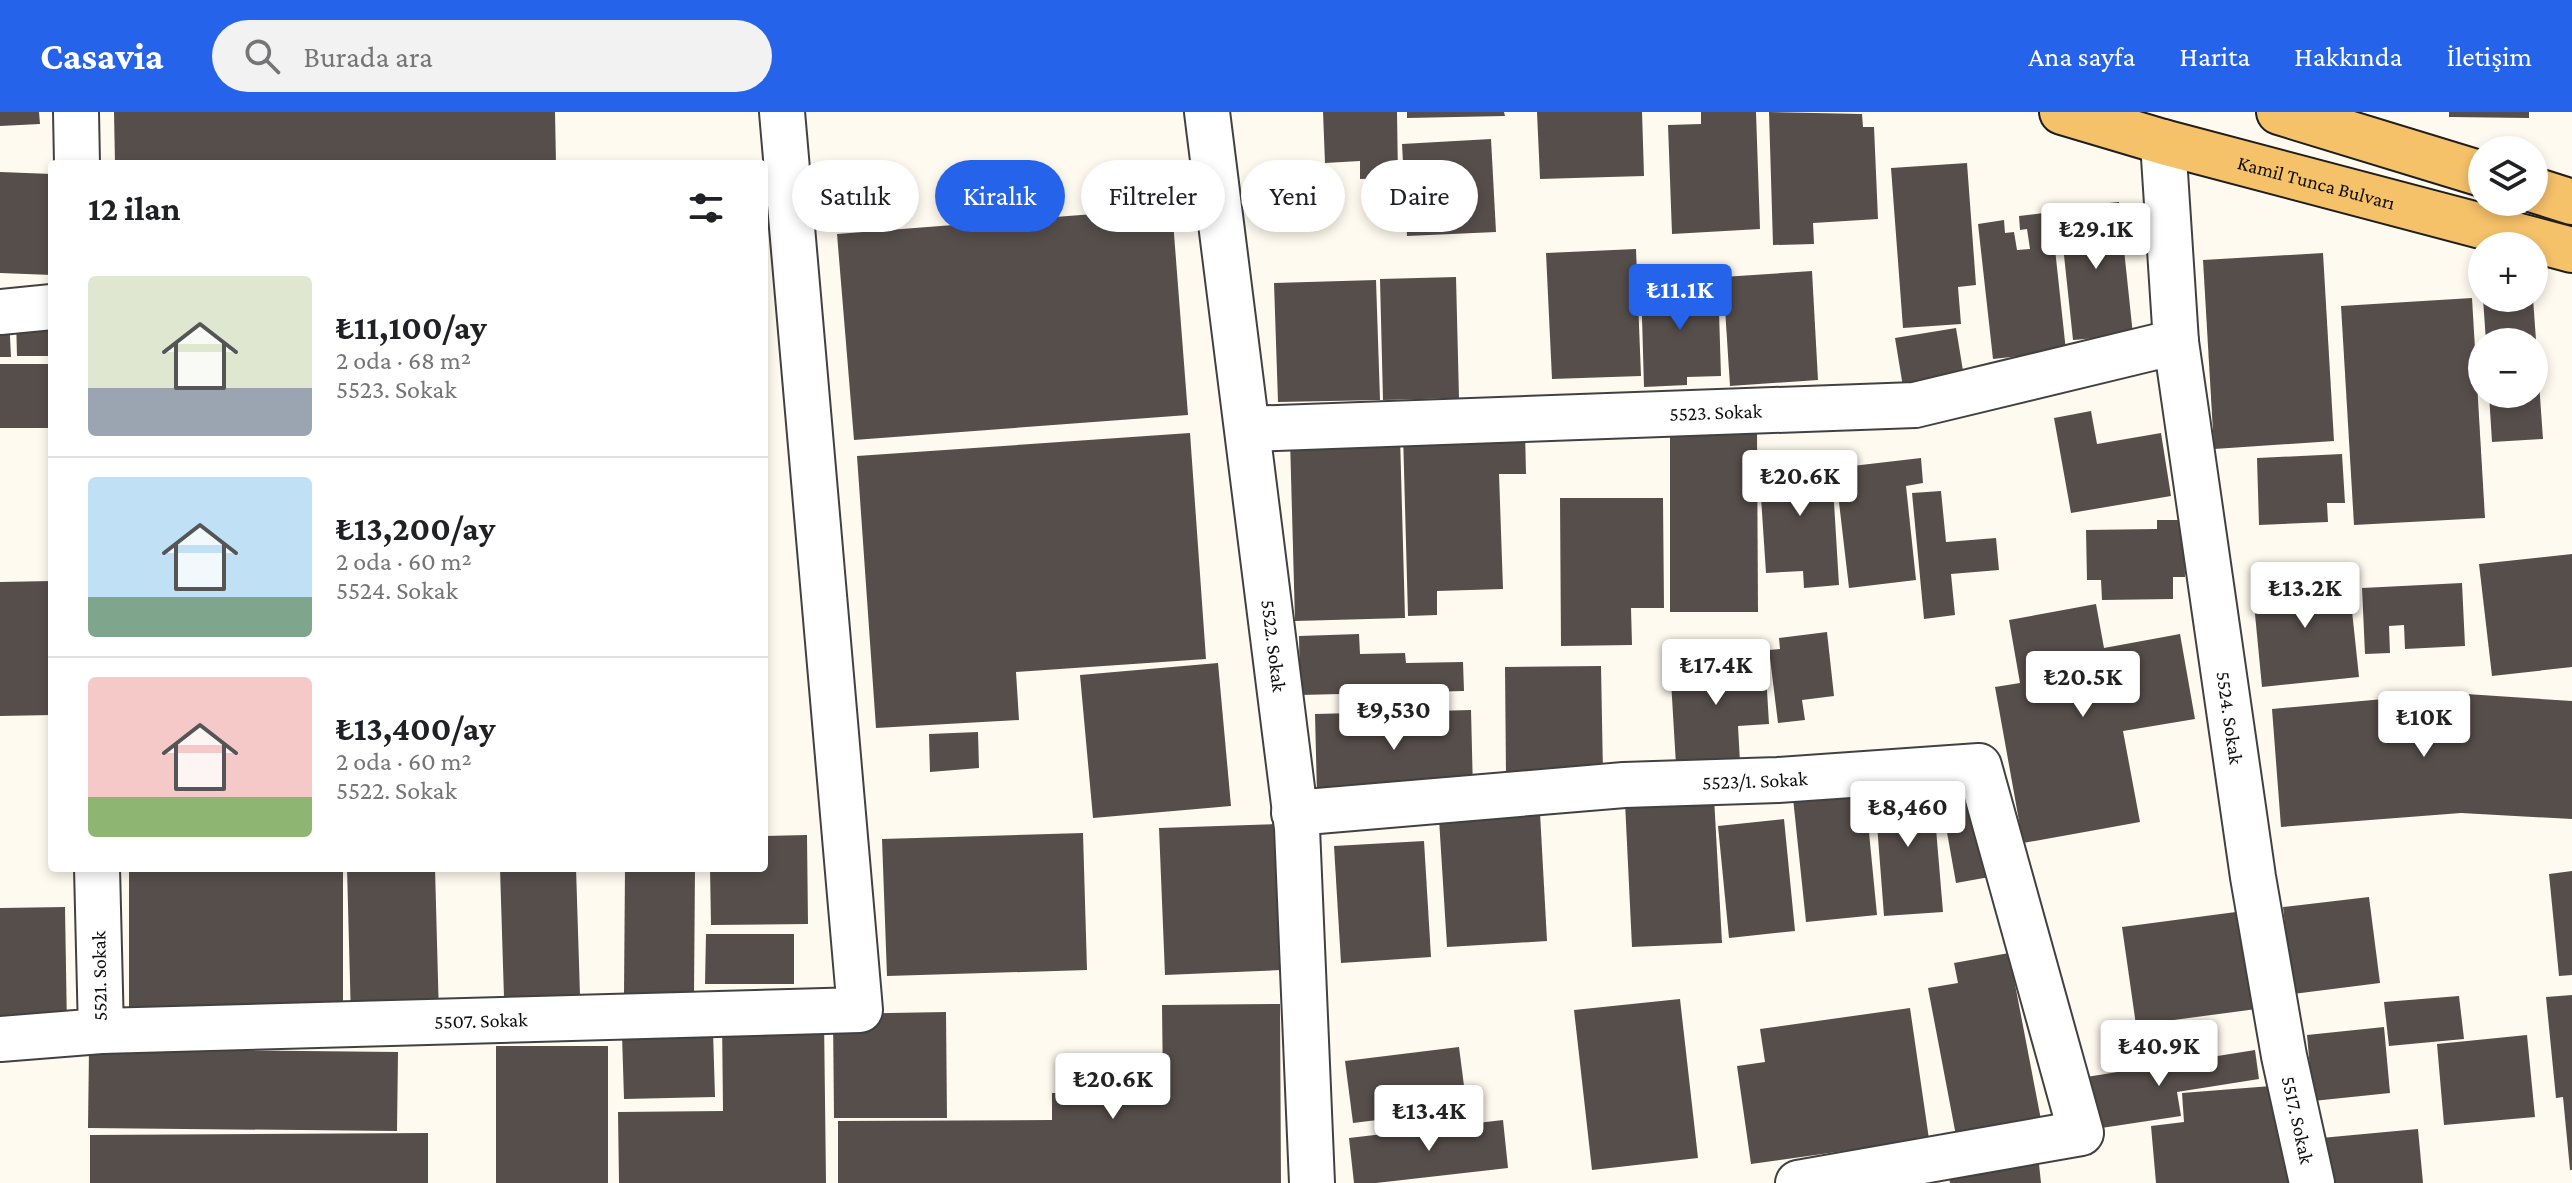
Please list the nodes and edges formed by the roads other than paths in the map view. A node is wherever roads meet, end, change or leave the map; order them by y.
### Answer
1 (76, 112) edge
2 (782, 112) edge
3 (1207, 112) edge
4 (2062, 112) edge
5 (2279, 112) edge
6 (2163, 142) junction
7 (77, 160) edge
8 (2468, 170) edge
9 (2548, 194) edge
10 (2572, 202) edge
11 (2572, 250) edge
12 (48, 307) edge
13 (0, 312) edge
14 (2176, 342) junction
15 (1248, 429) junction
16 (1294, 813) junction
17 (97, 872) edge
18 (101, 1031) junction
19 (0, 1039) edge
20 (2284, 1056) joint
21 (1312, 1183) edge
22 (1801, 1183) edge
23 (2312, 1183) edge

1 - 7 street
2 - 18 street, 5507. Sokak
3 - 15 street, 5522. Sokak
4 - 6 main road, Kamil Tunca Bulvarı
5 - 8 main road
6 - 11 main road, Kamil Tunca Bulvarı
6 - 14 street, 5524. Sokak
9 - 10 main road
12 - 13 street
14 - 15 street, 5523. Sokak
14 - 20 street, 5524. Sokak
15 - 16 street, 5522. Sokak
16 - 21 street, 5522. Sokak
16 - 22 street, 5523/1. Sokak
17 - 18 street, 5521. Sokak
18 - 19 street, 5521. Sokak
20 - 23 street, 5517. Sokak

